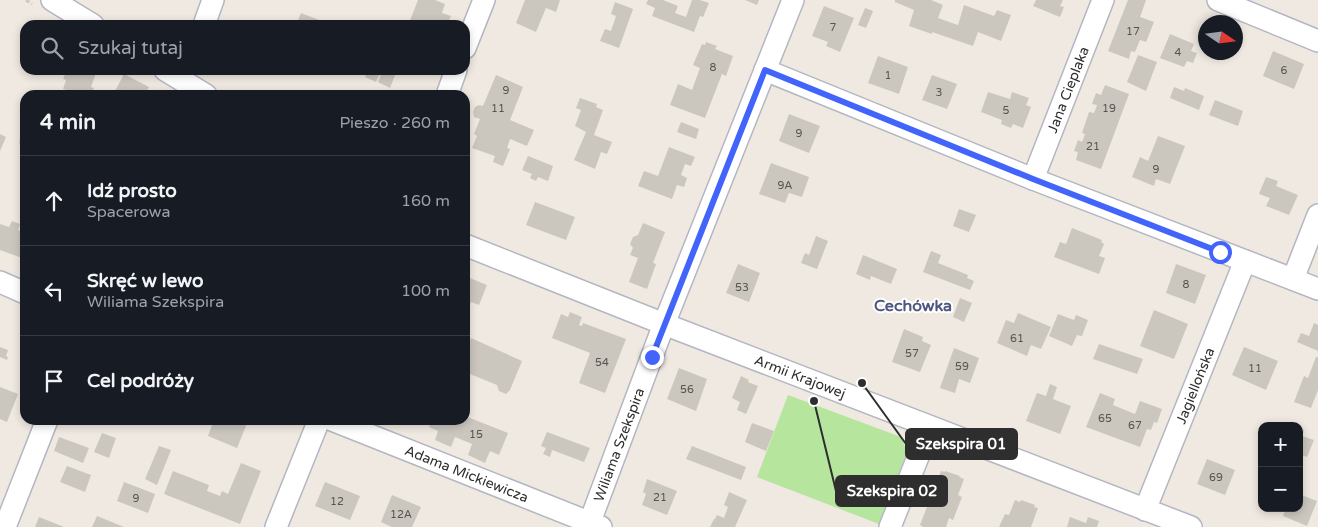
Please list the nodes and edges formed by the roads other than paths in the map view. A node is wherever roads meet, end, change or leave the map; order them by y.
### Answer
1 (52, 0) edge
2 (214, 0) edge
3 (484, 0) edge
4 (793, 0) edge
5 (1103, 0) edge
6 (1218, 0) edge
7 (84, 20) edge
8 (206, 20) edge
9 (470, 35) edge
10 (1318, 41) edge
11 (765, 70) junction
12 (454, 75) edge
13 (177, 79) edge
14 (197, 90) edge
15 (449, 90) edge
16 (1033, 179) junction
17 (1318, 215) edge
18 (470, 247) edge
19 (1245, 261) junction
20 (1293, 279) junction
21 (0, 282) edge
22 (1318, 289) edge
23 (20, 291) edge
24 (664, 324) junction
25 (46, 425) edge
26 (317, 425) edge
27 (344, 425) edge
28 (930, 427) junction
29 (1145, 510) junction
30 (593, 525) edge
31 (4, 527) edge
32 (276, 527) edge
33 (890, 527) edge
34 (1191, 527) edge

1 - 7 street
2 - 8 street
3 - 9 street
4 - 11 street, Wiliama Szekspira
5 - 16 street, Jana Cieplaka
6 - 10 street
11 - 16 street
11 - 24 street, Wiliama Szekspira
12 - 15 street
13 - 14 street
16 - 19 street
17 - 20 street
18 - 24 street, Armii Krajowej
19 - 20 street
19 - 29 street, Jagiellońska
20 - 22 street
21 - 23 street
24 - 28 street, Armii Krajowej
24 - 30 street, Wiliama Szekspira
25 - 31 street
26 - 32 street
27 - 30 street, Adama Mickiewicza
28 - 29 street, Armii Krajowej
28 - 33 street
29 - 34 street, Armii Krajowej

